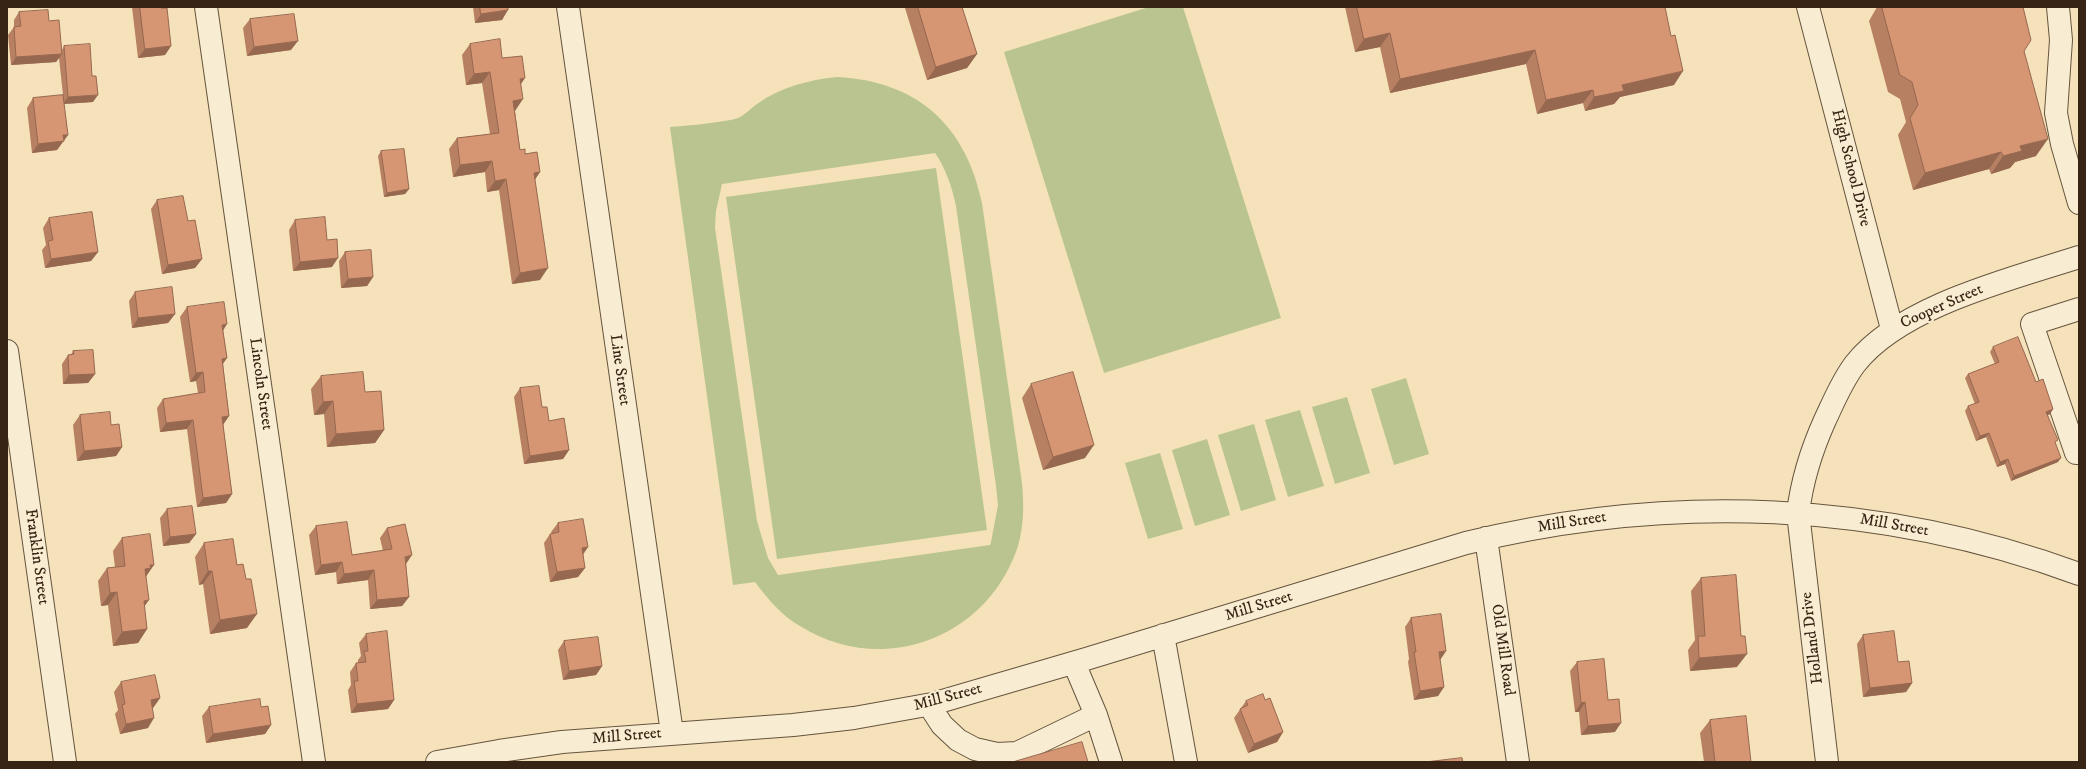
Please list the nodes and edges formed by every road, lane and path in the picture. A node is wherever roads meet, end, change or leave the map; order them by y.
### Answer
1 (206, 7) edge
2 (568, 7) edge
3 (1808, 7) edge
4 (2058, 7) edge
5 (2079, 203) edge
6 (2079, 257) edge
7 (2079, 309) edge
8 (1892, 330) junction
9 (7, 351) edge
10 (2079, 454) edge
11 (1798, 513) junction
12 (1486, 538) junction
13 (2079, 574) edge
14 (1163, 635) junction
15 (1074, 663) junction
16 (928, 705) junction
17 (1096, 715) junction
18 (672, 734) junction
19 (65, 762) edge
20 (314, 762) edge
21 (437, 762) edge
22 (1112, 762) edge
23 (1186, 762) edge
24 (1518, 762) edge
25 (1827, 762) edge

1 - 20 street, Lincoln Street
2 - 18 street, Line Street
3 - 8 street, High School Drive
4 - 5 street
6 - 8 street, Cooper Street
7 - 10 street
8 - 11 street, Cooper Street
9 - 19 street, Franklin Street
11 - 12 street, Mill Street
11 - 13 street, Mill Street
11 - 25 street, Holland Drive
12 - 14 street, Mill Street
12 - 24 street, Old Mill Road
14 - 15 street, Mill Street
14 - 23 street
15 - 16 street, Mill Street
15 - 17 street
16 - 17 street
16 - 18 street, Mill Street
17 - 22 street
18 - 21 street, Mill Street

